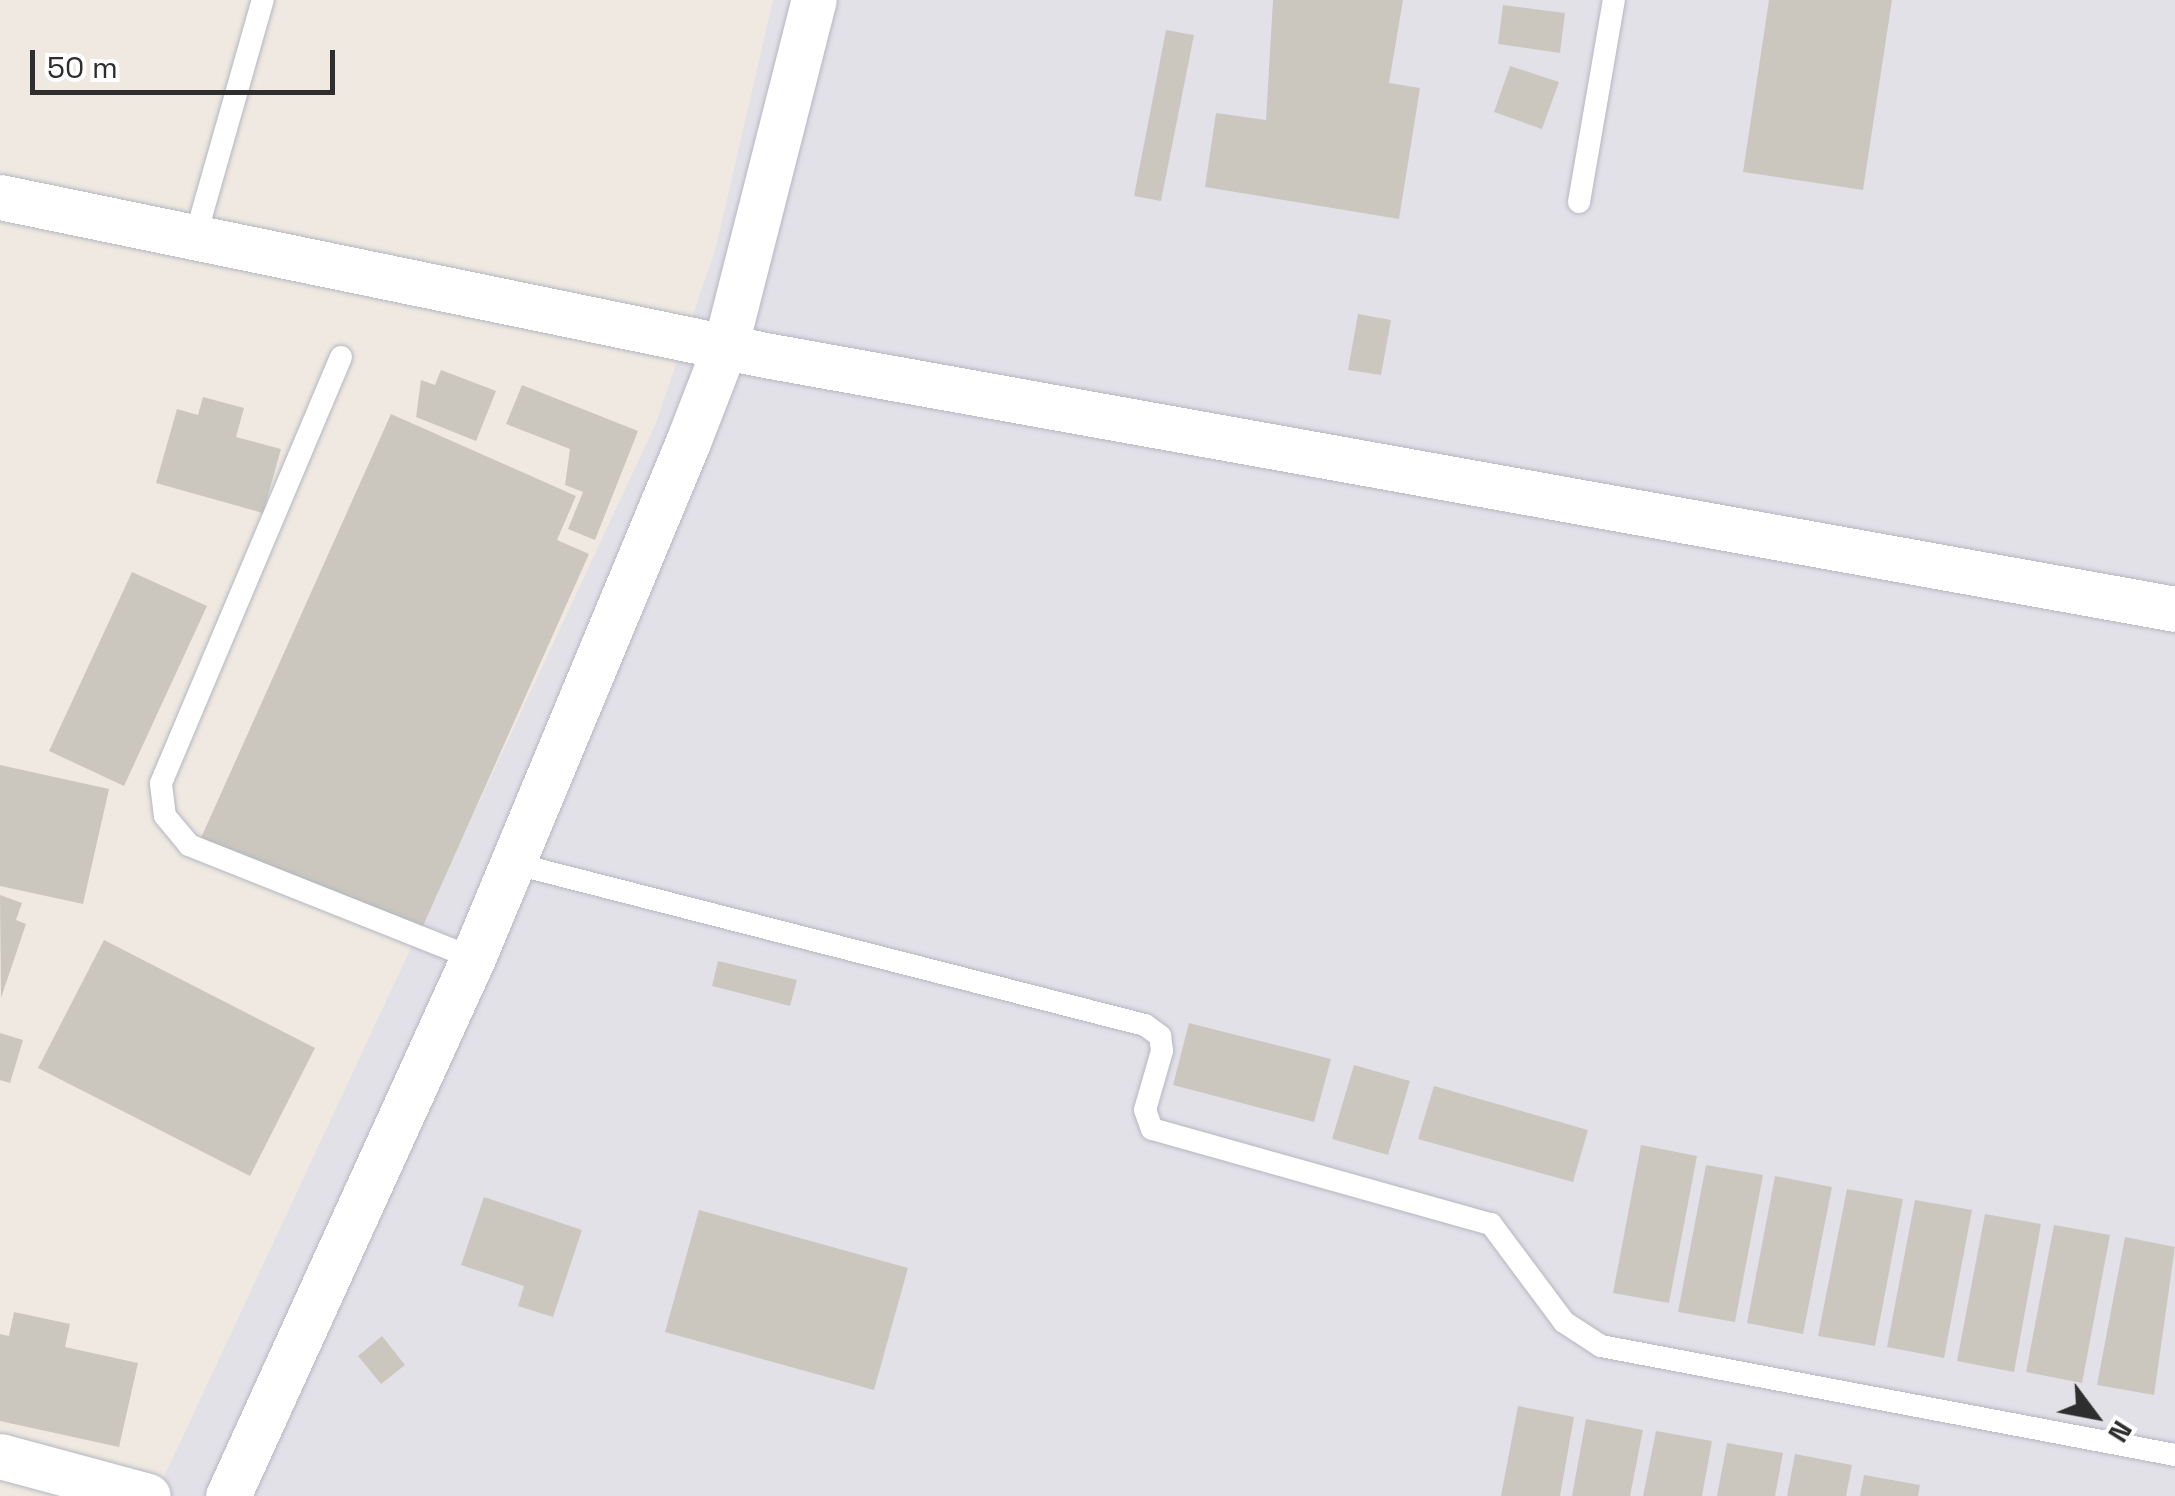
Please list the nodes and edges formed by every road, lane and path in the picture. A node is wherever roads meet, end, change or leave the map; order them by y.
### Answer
1 (263, 0) edge
2 (814, 0) edge
3 (1614, 0) edge
4 (0, 197) edge
5 (1579, 202) dead end
6 (197, 231) junction
7 (726, 344) junction
8 (341, 357) dead end
9 (2175, 610) edge
10 (512, 863) junction
11 (472, 958) junction
12 (2175, 1455) edge
13 (0, 1456) edge
14 (148, 1496) edge
15 (228, 1496) edge

1 - 6 lane
2 - 7 street
3 - 5 lane
4 - 6 street
6 - 7 street
7 - 9 street
7 - 10 street
8 - 11 lane
10 - 11 street
10 - 12 lane
11 - 15 street
13 - 14 street

